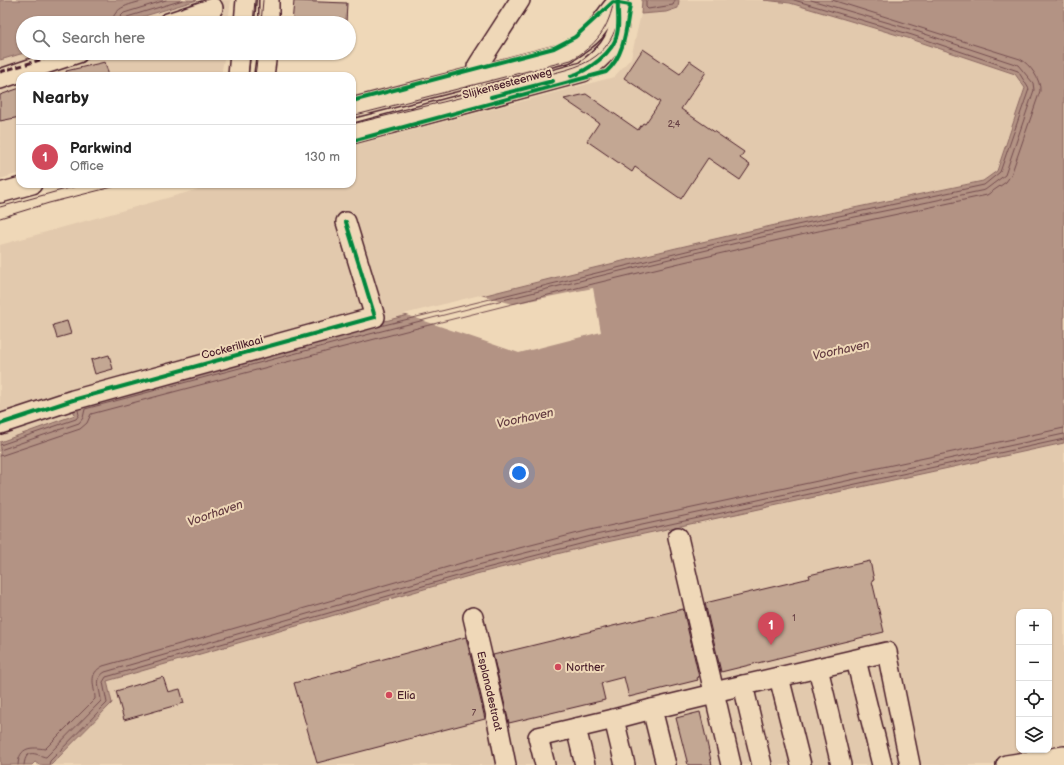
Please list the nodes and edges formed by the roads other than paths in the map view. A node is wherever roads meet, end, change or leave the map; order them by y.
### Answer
1 (246, 0) edge
2 (269, 0) edge
3 (520, 0) edge
4 (617, 1) edge
5 (213, 8) dead end
6 (189, 16) edge
7 (245, 16) edge
8 (269, 16) edge
9 (57, 60) edge
10 (239, 60) edge
11 (266, 60) edge
12 (21, 72) edge
13 (238, 72) edge
14 (265, 72) edge
15 (16, 74) edge
16 (479, 76) junction
17 (0, 79) edge
18 (356, 107) edge
19 (356, 133) edge
20 (18, 188) edge
21 (0, 193) edge
22 (346, 222) dead end
23 (0, 424) edge
24 (678, 537) dead end
25 (474, 617) dead end
26 (856, 660) junction
27 (818, 668) junction
28 (779, 677) junction
29 (743, 685) junction
30 (714, 693) junction
31 (652, 709) junction
32 (614, 719) junction
33 (576, 728) junction
34 (1064, 756) edge
35 (506, 765) edge
36 (545, 765) edge
37 (585, 765) edge
38 (625, 765) edge
39 (666, 765) edge
40 (731, 765) edge
41 (762, 765) edge
42 (801, 765) edge
43 (841, 765) edge
44 (882, 765) edge
45 (910, 765) edge
46 (1006, 765) edge

1 - 7 street
2 - 8 street
3 - 16 street
4 - 16 street, Slijkensesteenweg
4 - 19 street, Slijkensesteenweg
5 - 6 street
9 - 12 street
10 - 13 street
11 - 14 street
15 - 17 street
16 - 18 street, Slijkensesteenweg
20 - 21 street
22 - 23 street, Cockerillkaai
24 - 30 street
25 - 35 street, Esplanadestraat
26 - 27 street
26 - 44 street
26 - 45 street
27 - 28 street
27 - 43 street
28 - 29 street
28 - 42 street
29 - 30 street
29 - 41 street
30 - 31 street
30 - 40 street
31 - 32 street
31 - 39 street
32 - 33 street
32 - 38 street
33 - 36 street
33 - 37 street
34 - 46 street

